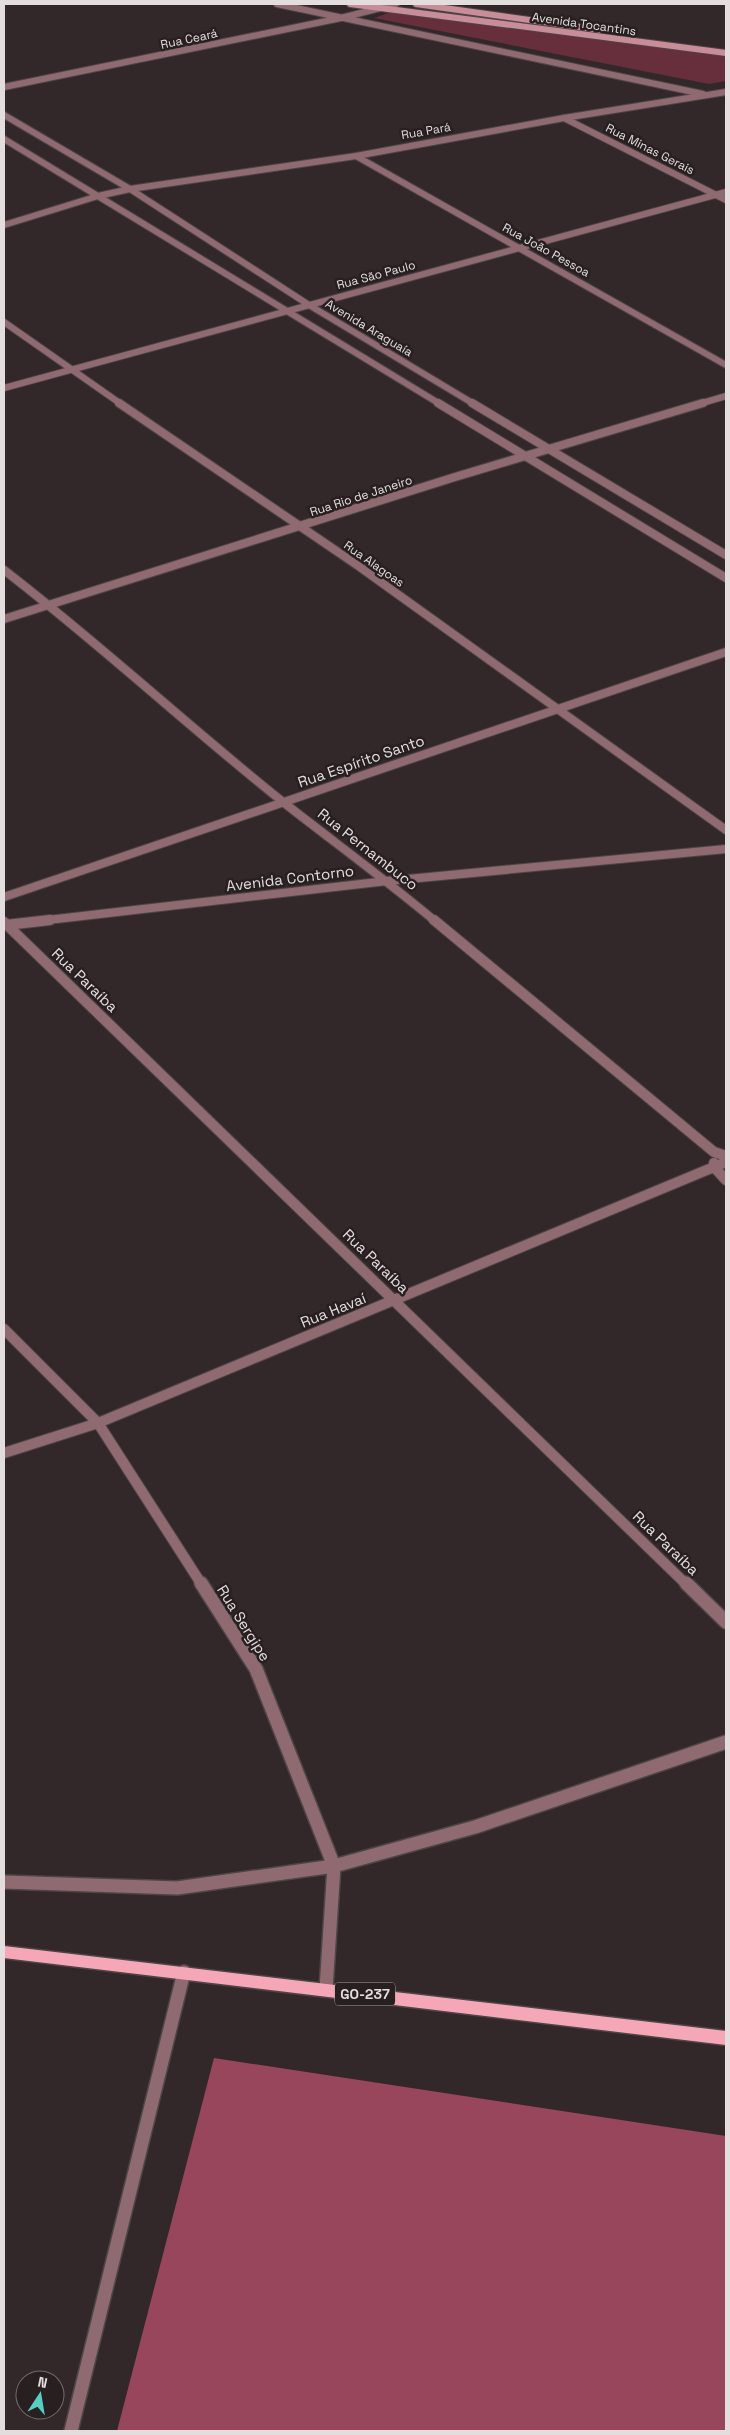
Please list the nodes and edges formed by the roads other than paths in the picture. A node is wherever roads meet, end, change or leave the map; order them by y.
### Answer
1 (277, 4) edge
2 (350, 4) edge
3 (396, 4) edge
4 (416, 4) edge
5 (377, 8) junction
6 (341, 18) junction
7 (726, 47) edge
8 (726, 53) edge
9 (4, 87) edge
10 (726, 92) edge
11 (709, 96) junction
12 (4, 115) edge
13 (564, 118) junction
14 (4, 139) edge
15 (356, 156) junction
16 (130, 189) junction
17 (726, 192) edge
18 (717, 195) junction
19 (98, 196) junction
20 (726, 200) edge
21 (4, 225) edge
22 (520, 248) junction
23 (269, 279) junction
24 (261, 281) dead end
25 (253, 283) dead end
26 (245, 285) junction
27 (309, 305) junction
28 (287, 311) junction
29 (4, 322) edge
30 (726, 365) edge
31 (70, 370) junction
32 (4, 388) edge
33 (726, 396) edge
34 (545, 448) junction
35 (522, 456) junction
36 (302, 527) junction
37 (726, 555) edge
38 (4, 570) edge
39 (726, 578) edge
40 (49, 605) junction
41 (4, 618) edge
42 (726, 652) edge
43 (559, 708) junction
44 (283, 802) junction
45 (726, 830) edge
46 (726, 849) edge
47 (387, 881) junction
48 (4, 897) edge
49 (5, 923) edge
50 (714, 1152) junction
51 (726, 1156) edge
52 (726, 1162) edge
53 (714, 1167) junction
54 (726, 1180) edge
55 (395, 1301) junction
56 (4, 1329) edge
57 (98, 1423) junction
58 (4, 1453) edge
59 (726, 1622) edge
60 (726, 1742) edge
61 (334, 1866) junction
62 (4, 1882) edge
63 (4, 1952) edge
64 (184, 1972) junction
65 (326, 1989) junction
66 (726, 2038) edge
67 (71, 2431) edge

1 - 6 street
2 - 5 street, Avenida Tocantins
3 - 5 street, Rua Ceará
4 - 7 street, Avenida Tocantins
5 - 6 street, Rua Ceará
5 - 8 street, Avenida Tocantins
6 - 9 street, Rua Ceará
6 - 11 street
10 - 11 street, Rua Pará
11 - 13 street, Rua Pará
12 - 16 street, Avenida Araguaía
13 - 15 street, Rua Pará
13 - 18 street, Rua Minas Gerais
14 - 19 street, Avenida Araguaía
15 - 16 street, Rua Pará
15 - 22 street, Rua João Pessoa
16 - 19 street, Rua Pará
16 - 23 street, Avenida Araguaía
17 - 18 street, Rua São Paulo
18 - 20 street, Rua Minas Gerais
18 - 22 street, Rua São Paulo
19 - 21 street, Rua Pará
19 - 26 street, Avenida Araguaía
22 - 27 street, Rua São Paulo
22 - 30 street, Rua João Pessoa
23 - 24 street
23 - 27 street, Avenida Araguaía
25 - 26 street
26 - 28 street, Avenida Araguaía
27 - 28 street, Rua São Paulo
27 - 34 street, Avenida Araguaía
28 - 31 street, Rua São Paulo
28 - 35 street, Avenida Araguaía
29 - 31 street, Rua Alagoas
31 - 32 street, Rua São Paulo
31 - 36 street, Rua Alagoas
33 - 34 street, Rua Rio de Janeiro
34 - 35 street, Rua Rio de Janeiro
34 - 37 street, Avenida Araguaía
35 - 36 street, Rua Rio de Janeiro
35 - 39 street, Avenida Araguaía
36 - 40 street, Rua Rio de Janeiro
36 - 43 street, Rua Alagoas
38 - 40 street, Rua Pernambuco
40 - 41 street, Rua Rio de Janeiro
40 - 44 street, Rua Pernambuco
42 - 43 street, Rua Espírito Santo
43 - 44 street, Rua Espírito Santo
43 - 45 street, Rua Alagoas
44 - 47 street, Rua Pernambuco
44 - 48 street, Rua Espírito Santo
46 - 47 street, Avenida Contorno
47 - 49 street, Avenida Contorno
47 - 50 street, Rua Pernambuco
49 - 55 street, Rua Paraíba
50 - 51 street, Rua Pernambuco
50 - 53 street
52 - 53 street, Rua Havaí
53 - 54 street
53 - 55 street, Rua Havaí
55 - 57 street, Rua Havaí
55 - 59 street, Rua Paraíba
56 - 57 street, Rua Sergipe
57 - 58 street, Rua Havaí
57 - 61 street, Rua Sergipe
60 - 61 street
61 - 62 street
61 - 65 street, Rua Sergipe
63 - 64 main road, GO-237
64 - 65 main road, GO-237
64 - 67 street
65 - 66 main road, GO-237

